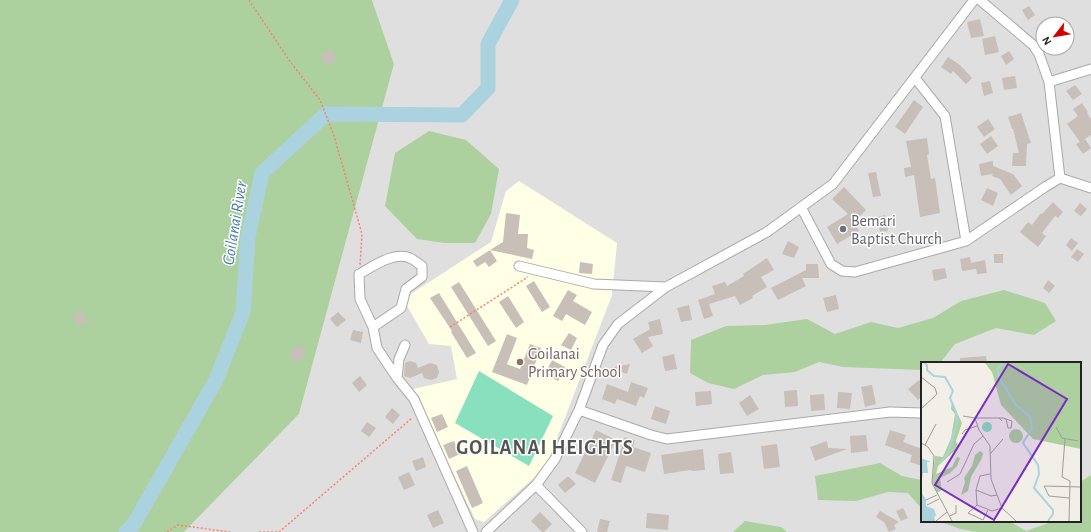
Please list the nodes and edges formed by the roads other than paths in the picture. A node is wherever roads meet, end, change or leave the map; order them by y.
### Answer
1 (974, 0) edge
2 (980, 0) edge
3 (1091, 69) edge
4 (915, 78) junction
5 (1049, 82) junction
6 (1060, 178) junction
7 (1091, 188) edge
8 (801, 207) junction
9 (966, 242) junction
10 (519, 266) dead end
11 (666, 287) junction
12 (373, 327) junction
13 (404, 345) dead end
14 (397, 378) junction
15 (579, 410) junction
16 (921, 413) edge
17 (536, 485) junction
18 (473, 532) edge
19 (486, 532) edge
20 (582, 532) edge

1 - 4 street
2 - 5 street
3 - 5 street
4 - 8 street
4 - 9 street
5 - 6 street
6 - 7 street
6 - 9 street
8 - 9 street
8 - 11 street
10 - 11 street
11 - 15 street
12 - 12 street
12 - 14 street
13 - 14 street
14 - 18 street
15 - 16 street
15 - 17 street
17 - 19 street
17 - 20 street

